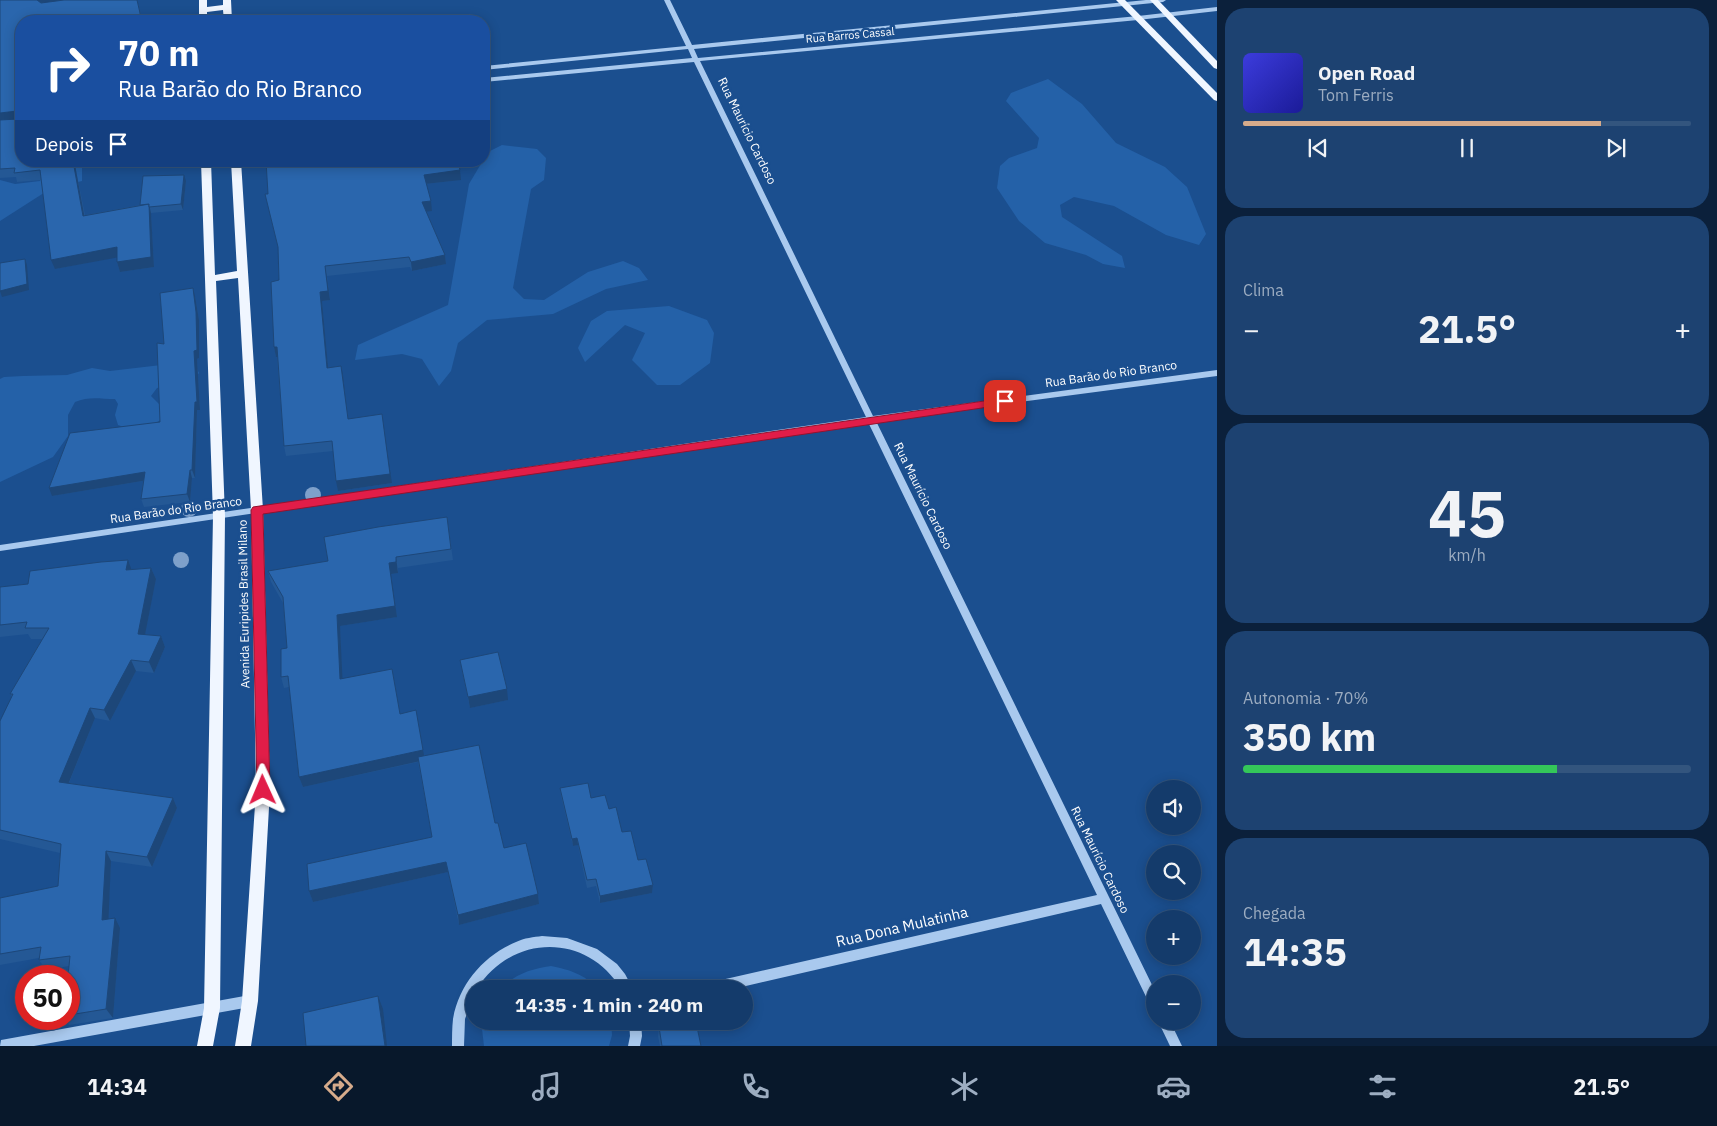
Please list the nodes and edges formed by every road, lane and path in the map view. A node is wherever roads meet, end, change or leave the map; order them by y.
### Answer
1 (203, 0) edge
2 (667, 0) edge
3 (1157, 0) edge
4 (1122, 2) edge
5 (227, 4) edge
6 (1217, 9) edge
7 (203, 10) junction
8 (1167, 14) junction
9 (203, 15) edge
10 (1138, 18) junction
11 (896, 26) junction
12 (904, 40) junction
13 (691, 46) junction
14 (697, 60) junction
15 (504, 66) junction
16 (1217, 66) edge
17 (490, 67) edge
18 (507, 78) junction
19 (490, 79) edge
20 (1216, 95) edge
21 (206, 167) edge
22 (236, 167) edge
23 (242, 274) junction
24 (210, 279) junction
25 (1217, 373) edge
26 (870, 419) junction
27 (257, 510) junction
28 (219, 516) junction
29 (0, 548) edge
30 (1104, 898) junction
31 (474, 980) edge
32 (623, 980) edge
33 (747, 980) edge
34 (1146, 984) edge
35 (465, 996) edge
36 (250, 1000) junction
37 (212, 1008) junction
38 (636, 1030) edge
39 (1168, 1030) edge
40 (1, 1046) edge
41 (205, 1046) edge
42 (243, 1046) edge
43 (458, 1046) edge
44 (634, 1046) edge
45 (1176, 1046) edge

1 - 7 main road
2 - 13 street, Rua Maurício Cardoso
3 - 4 street, Rua Barros Cassal
3 - 8 main road
4 - 10 main road
4 - 11 street, Rua Barros Cassal
5 - 7 main road
6 - 8 street, Rua Barros Cassal
7 - 9 main road
8 - 10 street, Rua Barros Cassal
8 - 16 main road
10 - 12 street, Rua Barros Cassal
10 - 20 main road
11 - 12 street
11 - 13 street, Rua Barros Cassal
12 - 14 street, Rua Barros Cassal
13 - 14 street, Rua Maurício Cardoso
13 - 15 street, Rua Barros Cassal
14 - 18 street, Rua Barros Cassal
14 - 26 street, Rua Maurício Cardoso
15 - 17 street, Rua Barros Cassal
15 - 18 street
18 - 19 street, Rua Barros Cassal
21 - 24 main road, Avenida Euripides Brasil Milano
22 - 23 main road, Avenida Euripides Brasil Milano
23 - 24 main road
23 - 27 main road, Avenida Euripides Brasil Milano
24 - 28 main road, Avenida Euripides Brasil Milano
25 - 26 street, Rua Barão do Rio Branco
26 - 27 street, Rua Barão do Rio Branco
26 - 30 street, Rua Maurício Cardoso
27 - 28 street, Rua Barão do Rio Branco
27 - 36 main road, Avenida Euripides Brasil Milano
28 - 29 street, Rua Barão do Rio Branco
28 - 37 main road, Avenida Euripides Brasil Milano
30 - 33 street, Rua Dona Mulatinha
30 - 34 street, Rua Maurício Cardoso
31 - 32 street
35 - 43 street
36 - 37 street
36 - 42 main road, Avenida Euripides Brasil Milano
37 - 40 street
37 - 41 main road, Avenida Euripides Brasil Milano
38 - 44 street
39 - 45 street

